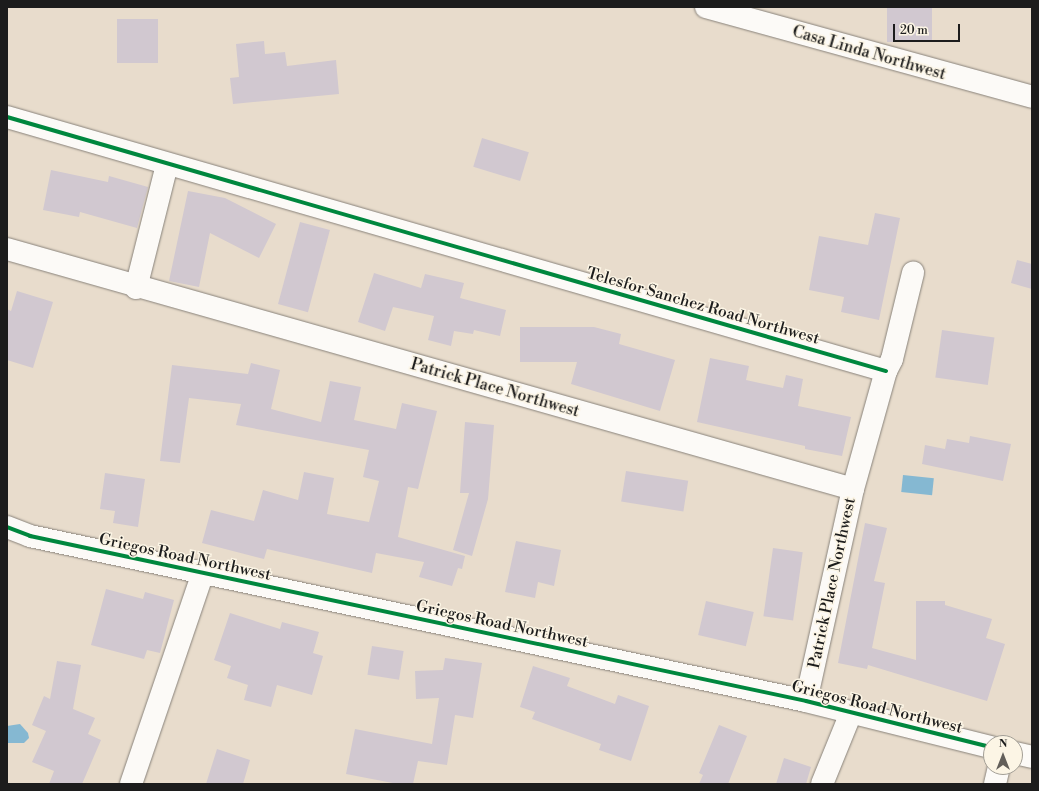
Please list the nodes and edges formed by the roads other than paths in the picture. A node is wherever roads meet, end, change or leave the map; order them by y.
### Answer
1 (706, 7) edge
2 (1032, 97) edge
3 (7, 117) edge
4 (167, 165) junction
5 (7, 249) edge
6 (913, 273) dead end
7 (136, 288) junction
8 (886, 371) junction
9 (853, 489) junction
10 (7, 527) edge
11 (30, 536) junction
12 (7, 539) edge
13 (203, 573) junction
14 (806, 701) junction
15 (851, 713) junction
16 (983, 745) edge
17 (131, 784) edge
18 (822, 784) edge

1 - 2 street, Casa Linda Northwest
3 - 4 street, Telesfor Sanchez Road Northwest
4 - 7 street
4 - 8 street, Telesfor Sanchez Road Northwest
5 - 7 street, Patrick Place Northwest
6 - 8 street, Patrick Place Northwest
7 - 9 street, Patrick Place Northwest
8 - 9 street, Patrick Place Northwest
9 - 14 street, Patrick Place Northwest
10 - 11 street, Griegos Road Northwest
11 - 12 street, Griegos Road Northwest
11 - 13 street, Griegos Road Northwest
13 - 14 street, Griegos Road Northwest
13 - 17 street
14 - 15 street, Griegos Road Northwest
15 - 16 street, Griegos Road Northwest
15 - 18 street

